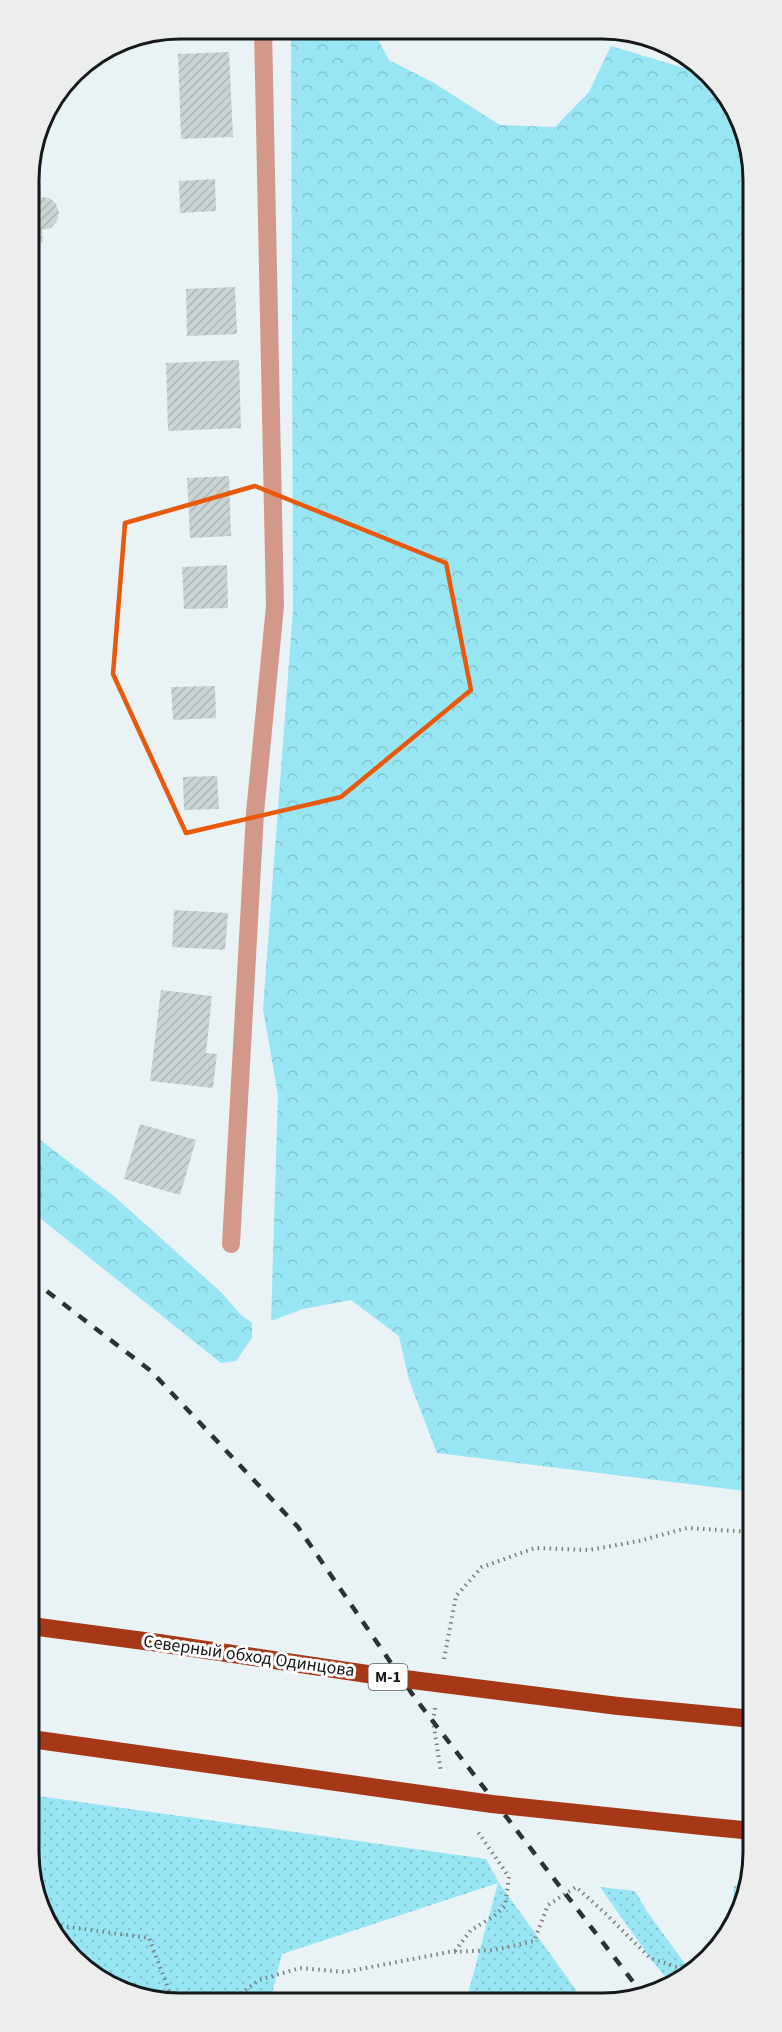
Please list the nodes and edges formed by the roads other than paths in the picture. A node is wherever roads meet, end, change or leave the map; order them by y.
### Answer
1 (263, 39) edge
2 (231, 1244) dead end
3 (39, 1627) edge
4 (743, 1718) edge
5 (39, 1740) edge
6 (743, 1830) edge

1 - 2 lane
3 - 4 highway, Северный обход Одинцова / М-1, bridge
5 - 6 highway, bridge

